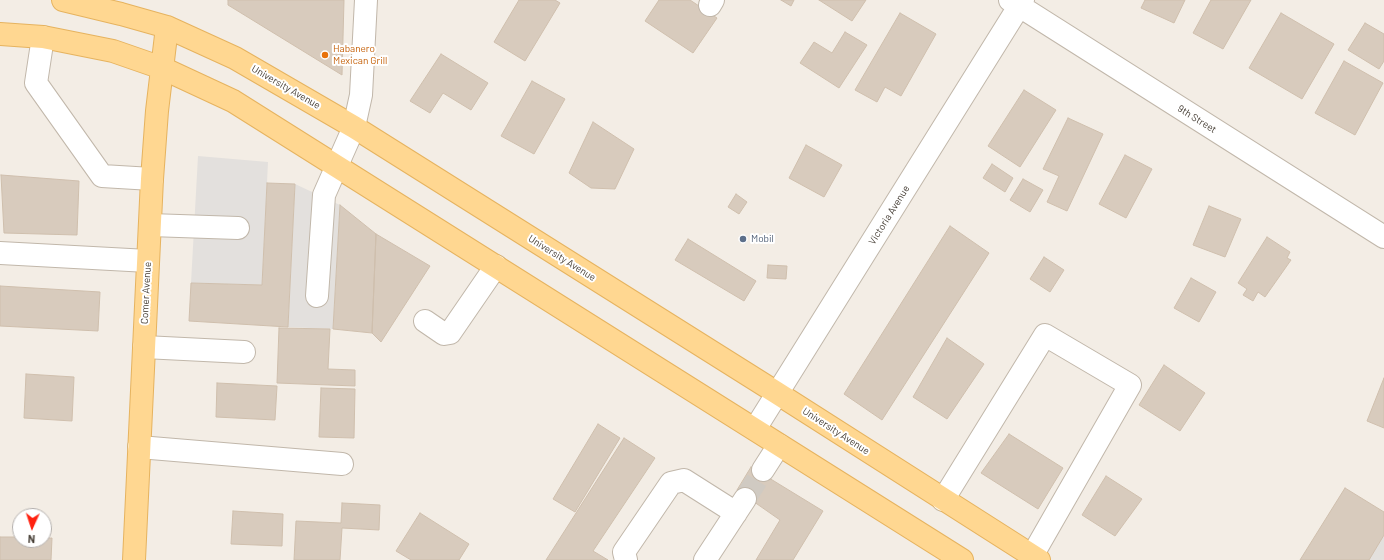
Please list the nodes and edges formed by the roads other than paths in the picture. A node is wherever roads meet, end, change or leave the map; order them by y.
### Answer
1 (63, 0) edge
2 (366, 0) edge
3 (1017, 2) edge
4 (167, 27) junction
5 (0, 34) edge
6 (43, 37) junction
7 (162, 68) junction
8 (354, 127) junction
9 (336, 166) junction
10 (152, 179) junction
11 (150, 225) junction
12 (238, 228) dead end
13 (1384, 237) edge
14 (0, 254) edge
15 (148, 261) junction
16 (496, 266) junction
17 (317, 296) dead end
18 (425, 321) dead end
19 (144, 347) junction
20 (244, 352) dead end
21 (777, 393) junction
22 (755, 430) junction
23 (779, 445) junction
24 (139, 447) junction
25 (342, 464) dead end
26 (763, 470) tunnel mouth
27 (943, 500) junction
28 (1036, 558) edge
29 (134, 560) edge
30 (626, 560) edge
31 (705, 560) edge
32 (962, 560) edge

1 - 4 main road, University Avenue
2 - 8 street
3 - 13 street, 9th Street
3 - 21 street, Victoria Avenue
4 - 7 main road, Comer Avenue
4 - 8 main road, University Avenue
5 - 6 main road
6 - 7 main road
6 - 10 street
7 - 9 main road
7 - 10 main road, Comer Avenue
8 - 9 street
8 - 21 main road, University Avenue
9 - 16 main road
9 - 17 street
10 - 11 main road, Comer Avenue
11 - 12 street
11 - 15 main road, Comer Avenue
14 - 15 street
15 - 19 main road, Comer Avenue
16 - 18 street
16 - 22 main road
19 - 20 street
19 - 24 main road, Comer Avenue
21 - 22 street, Victoria Avenue
21 - 27 main road, University Avenue
22 - 23 main road
23 - 26 street
23 - 32 main road
24 - 25 street
24 - 29 main road, Comer Avenue
27 - 28 main road, University Avenue
27 - 28 street
30 - 31 street

